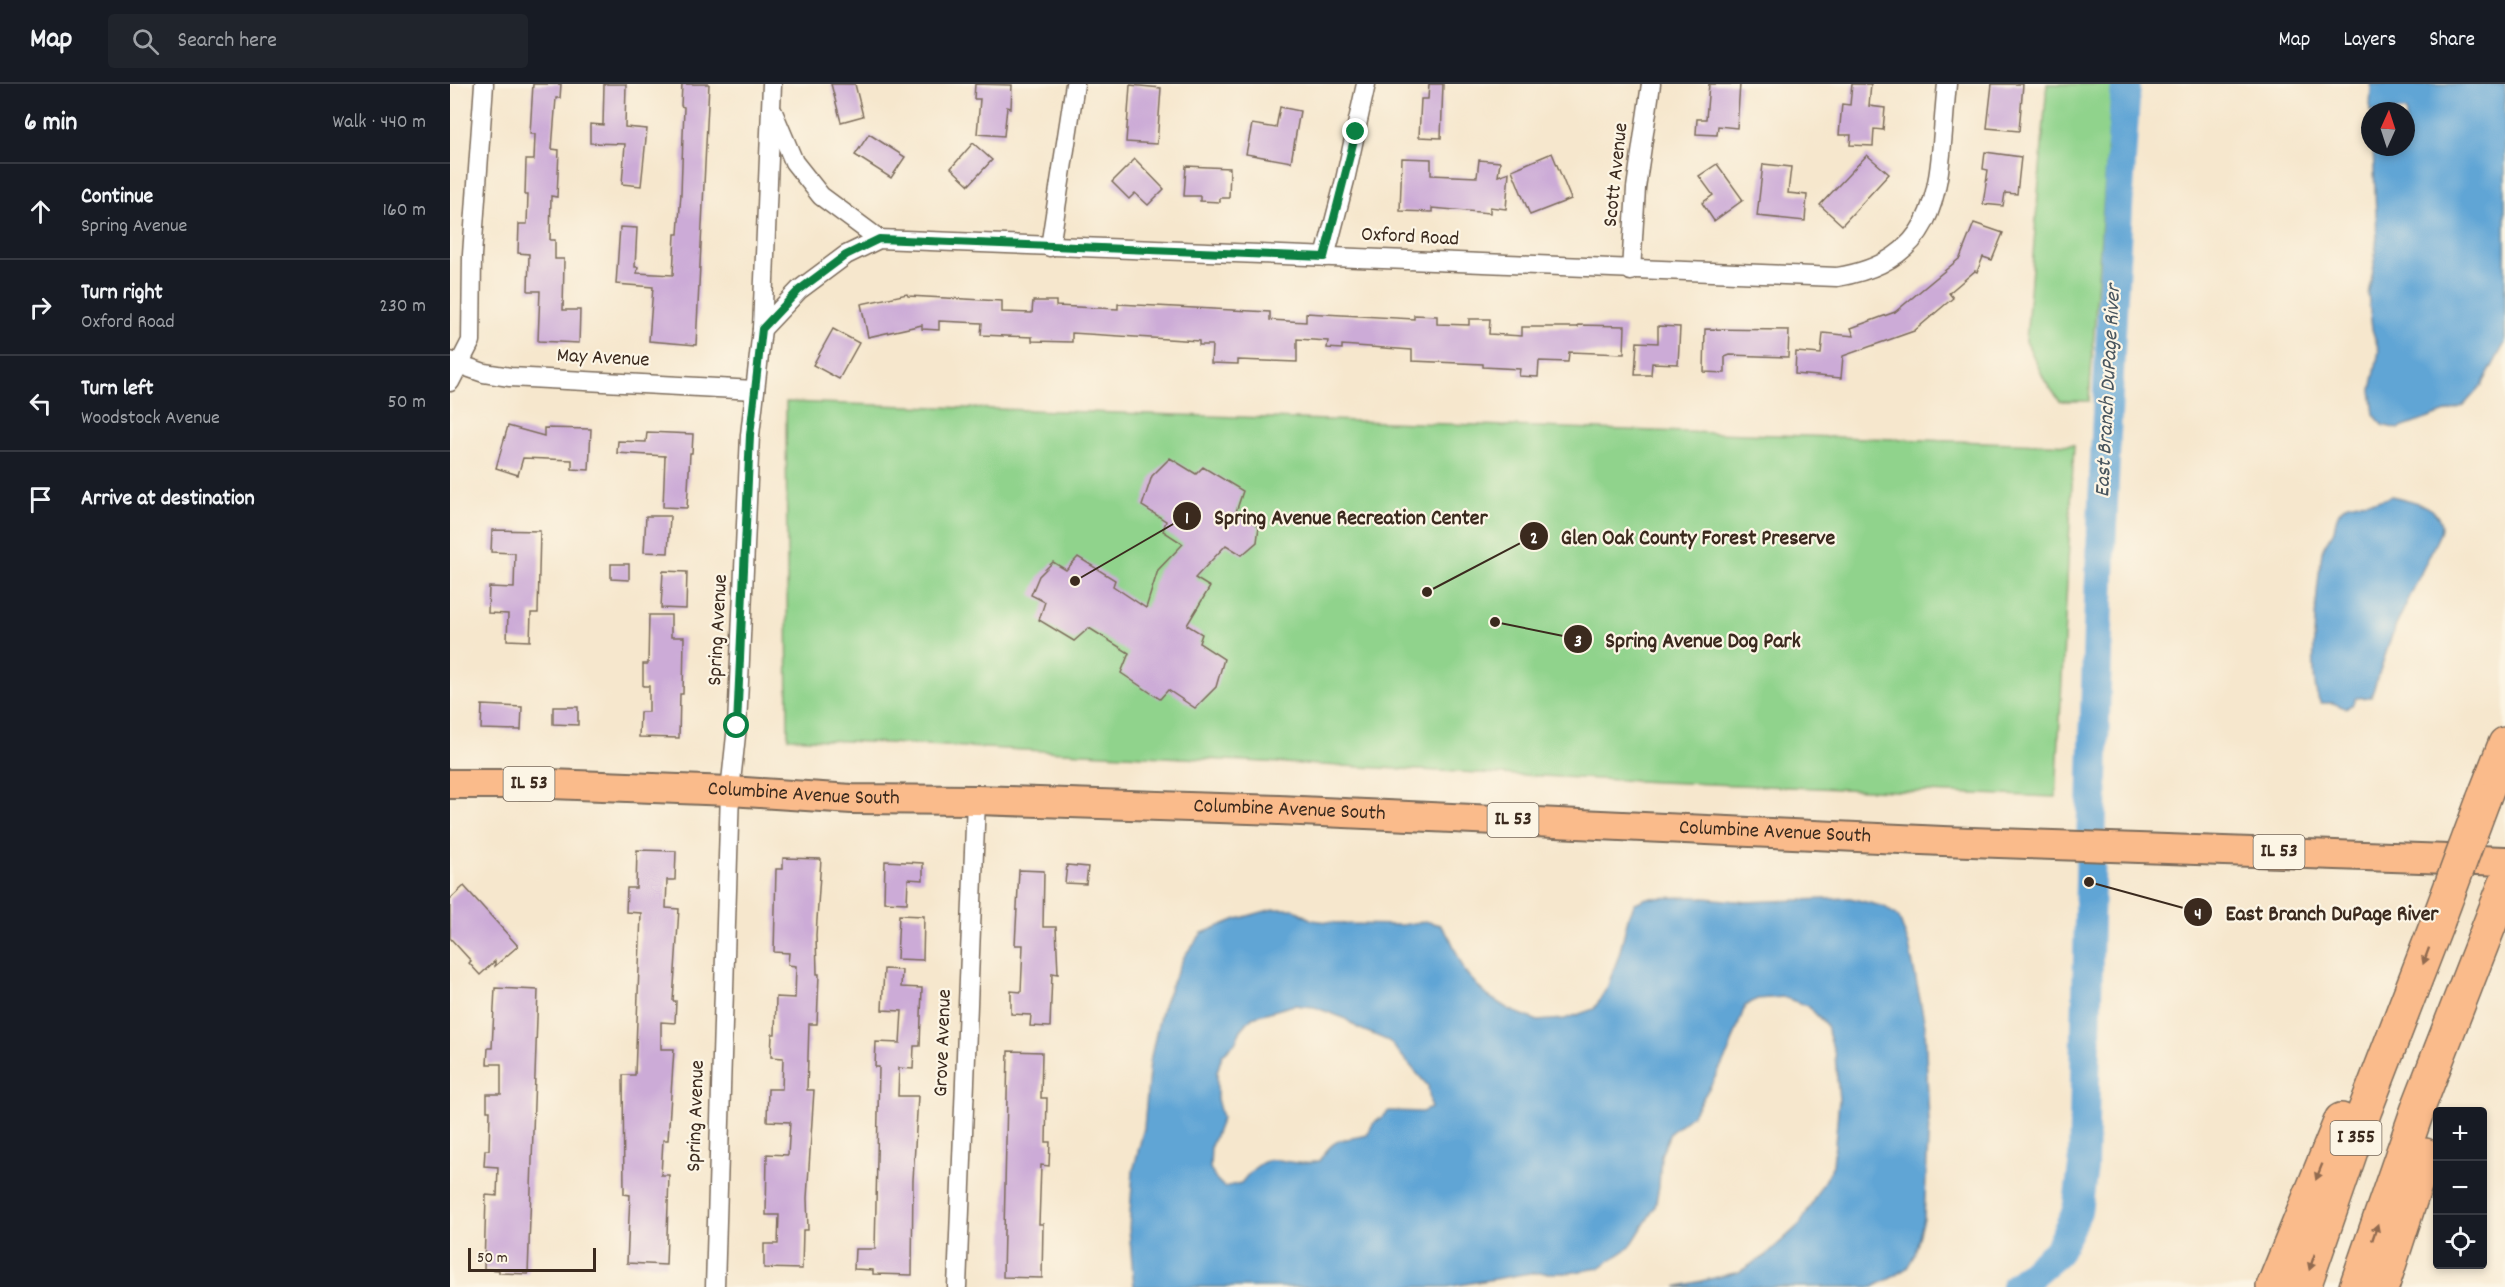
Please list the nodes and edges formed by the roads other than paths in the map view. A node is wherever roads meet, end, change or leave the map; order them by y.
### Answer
1 (484, 84) edge
2 (772, 84) edge
3 (1075, 84) edge
4 (1366, 84) edge
5 (1651, 84) edge
6 (1947, 84) edge
7 (771, 108) junction
8 (879, 239) junction
9 (1050, 247) junction
10 (1324, 257) junction
11 (1631, 270) junction
12 (762, 329) junction
13 (454, 363) edge
14 (450, 382) edge
15 (755, 390) junction
16 (2505, 744) edge
17 (450, 784) edge
18 (730, 791) junction
19 (976, 800) junction
20 (2505, 861) edge
21 (2505, 885) edge
22 (2486, 935) junction
23 (2413, 991) junction
24 (2441, 1107) edge
25 (2433, 1131) edge
26 (715, 1287) edge
27 (957, 1287) edge
28 (2273, 1287) edge
29 (2304, 1287) edge
30 (2356, 1287) edge
31 (2382, 1287) edge

1 - 13 street
2 - 7 street, Spring Avenue
3 - 9 street
4 - 10 street
5 - 11 street, Scott Avenue
6 - 11 street, Oxford Road
7 - 8 street
7 - 12 street, Spring Avenue
8 - 9 street, Oxford Road
8 - 12 street, Oxford Road
9 - 10 street, Oxford Road
10 - 11 street, Oxford Road
12 - 15 street, Spring Avenue
13 - 14 street
13 - 15 street, May Avenue
15 - 18 street, Spring Avenue
16 -> 23 highway, I 355, bridge
17 - 18 main road, Columbine Avenue South / IL 53
18 - 19 main road, Columbine Avenue South / IL 53
18 - 26 street, Spring Avenue
19 - 20 main road, Columbine Avenue South / IL 53
19 - 27 street, Grove Avenue
21 - 22 highway, I 355
22 - 24 highway
30 -> 22 highway, I 355
23 -> 28 highway
23 -> 29 highway, I 355
25 - 31 highway

